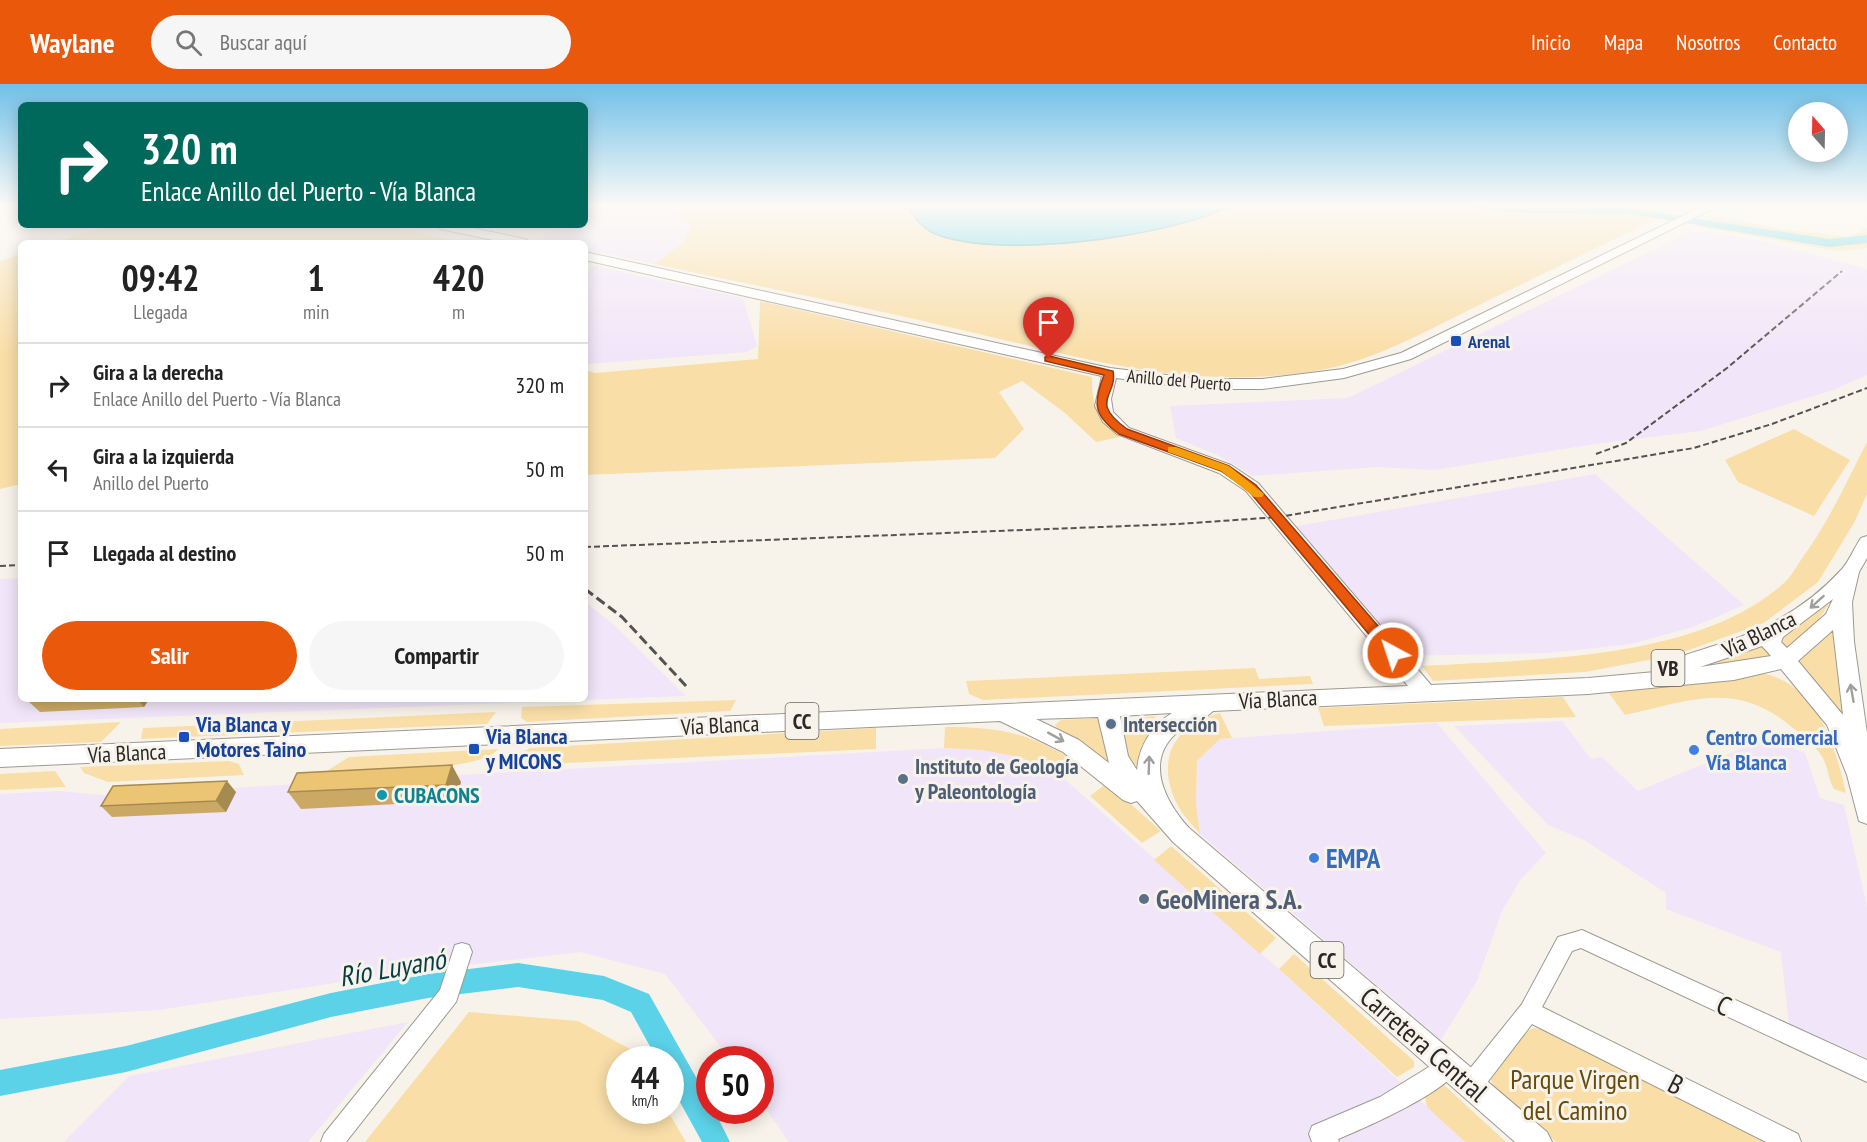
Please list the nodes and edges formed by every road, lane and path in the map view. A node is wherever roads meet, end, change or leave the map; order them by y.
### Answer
1 (1613, 255) edge
2 (588, 257) edge
3 (1110, 373) junction
4 (1867, 542) edge
5 (1850, 572) junction
6 (1842, 602) junction
7 (1781, 628) junction
8 (1785, 661) junction
9 (1755, 669) junction
10 (1548, 687) junction
11 (1810, 690) junction
12 (1425, 692) junction
13 (1226, 702) junction
14 (1107, 706) junction
15 (1003, 713) junction
16 (1862, 752) edge
17 (0, 758) edge
18 (1858, 775) junction
19 (1867, 813) edge
20 (1181, 836) junction
21 (462, 952) dead end
22 (1529, 1011) junction
23 (1450, 1065) junction
24 (1867, 1071) edge
25 (1472, 1084) junction
26 (332, 1142) edge
27 (1328, 1142) edge
28 (1537, 1142) edge
29 (1790, 1142) edge

1 - 3 main road, Anillo del Puerto
2 - 3 main road, Anillo del Puerto
3 - 12 main road
4 - 5 main road, Vía Blanca / VB
5 - 6 main road, Vía Blanca / VB
5 -> 7 main road, Vía Blanca / VB
6 - 8 main road, Vía Blanca / VB
16 -> 6 main road
7 - 8 main road
7 - 10 main road, Vía Blanca / VB
8 - 9 main road, Vía Blanca / VB
8 - 11 main road
9 - 10 main road, Vía Blanca / VB
9 - 11 main road
10 - 12 main road, Vía Blanca / VB
11 - 18 main road
12 - 13 main road, Vía Blanca / VB
13 - 14 main road, Vía Blanca / VB
20 -> 13 main road
14 - 15 main road, Vía Blanca / CC
14 - 20 main road, Carretera Central / CC
15 - 17 main road, Vía Blanca / CC
15 -> 20 main road, CC
16 - 18 main road
18 - 19 main road
20 - 23 main road, Carretera Central / CC
21 - 26 street
22 - 24 street, C
22 - 25 street
22 - 29 street, B
23 - 25 main road, Carretera Central / CC
23 - 27 street
25 - 28 main road, Carretera Central / CC

